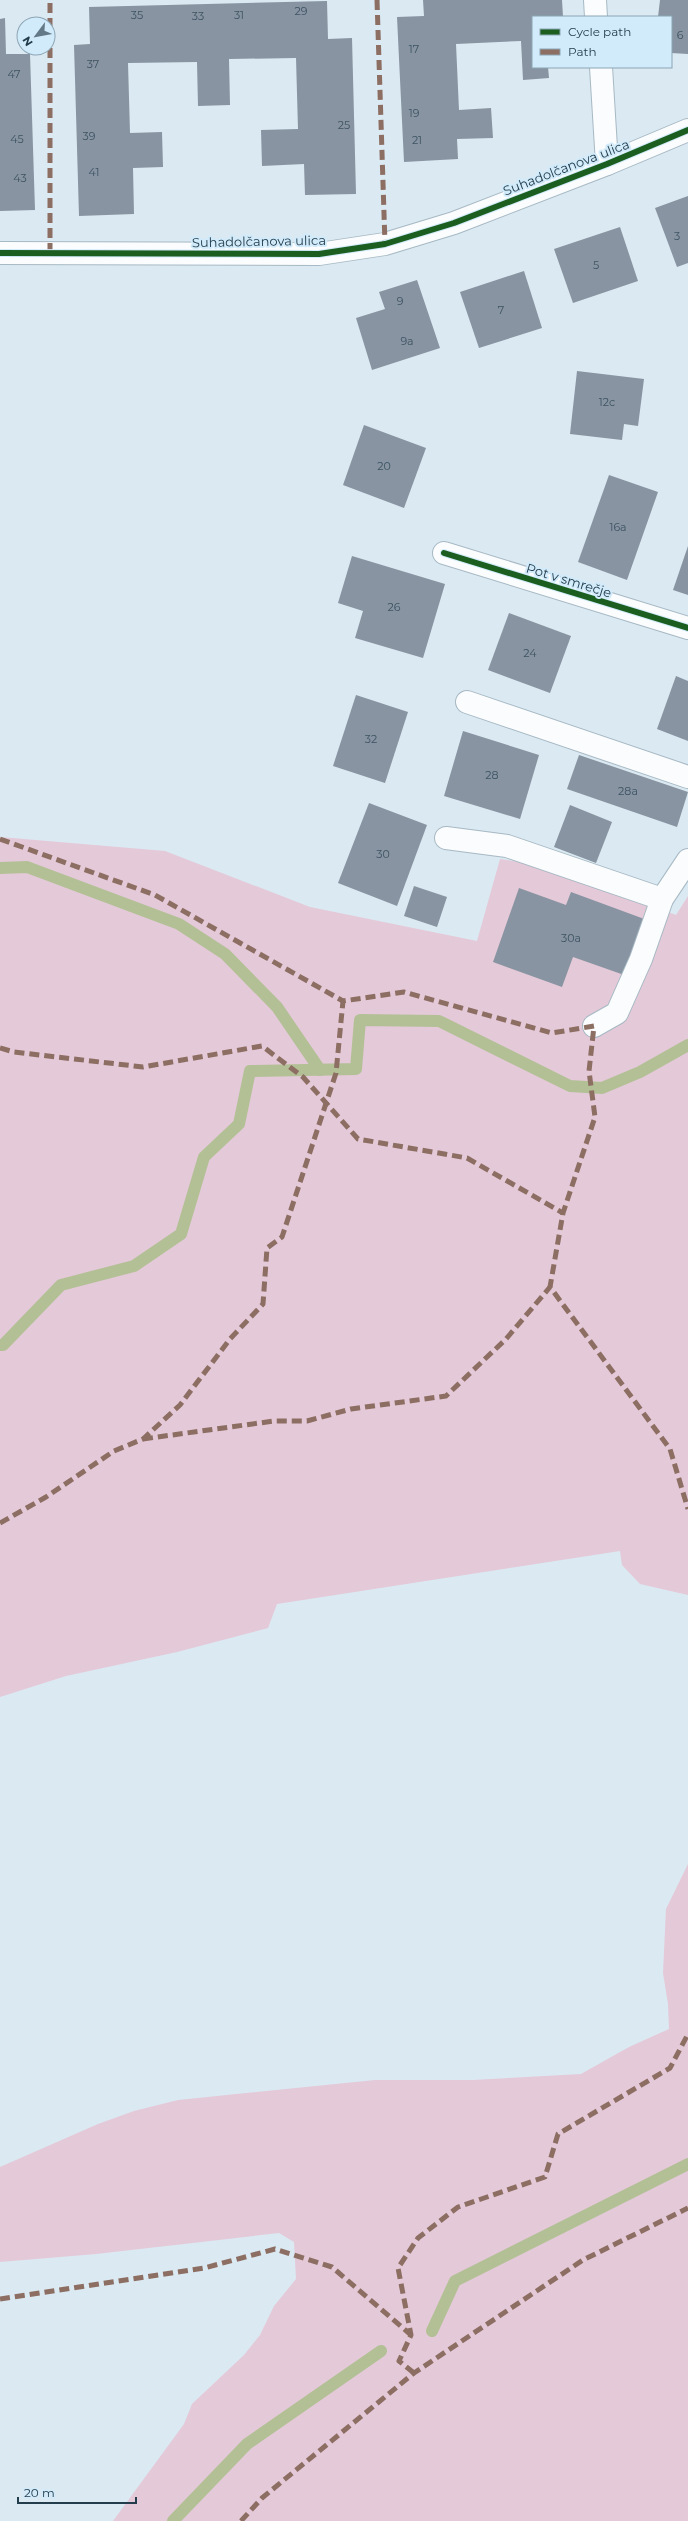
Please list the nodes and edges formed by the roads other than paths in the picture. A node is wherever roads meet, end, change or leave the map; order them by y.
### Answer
1 (595, 0) edge
2 (596, 16) edge
3 (601, 68) edge
4 (688, 130) edge
5 (607, 164) junction
6 (0, 253) edge
7 (444, 553) dead end
8 (688, 628) edge
9 (467, 702) dead end
10 (688, 777) edge
11 (446, 838) dead end
12 (688, 860) edge
13 (662, 899) junction
14 (594, 1026) dead end

1 - 2 street
3 - 5 street, Suhadolčanova ulica
4 - 5 street, Suhadolčanova ulica
5 - 6 street, Suhadolčanova ulica
7 - 8 street, Pot v smrečje
9 - 10 street
11 - 13 street
12 - 13 street
13 - 14 street

